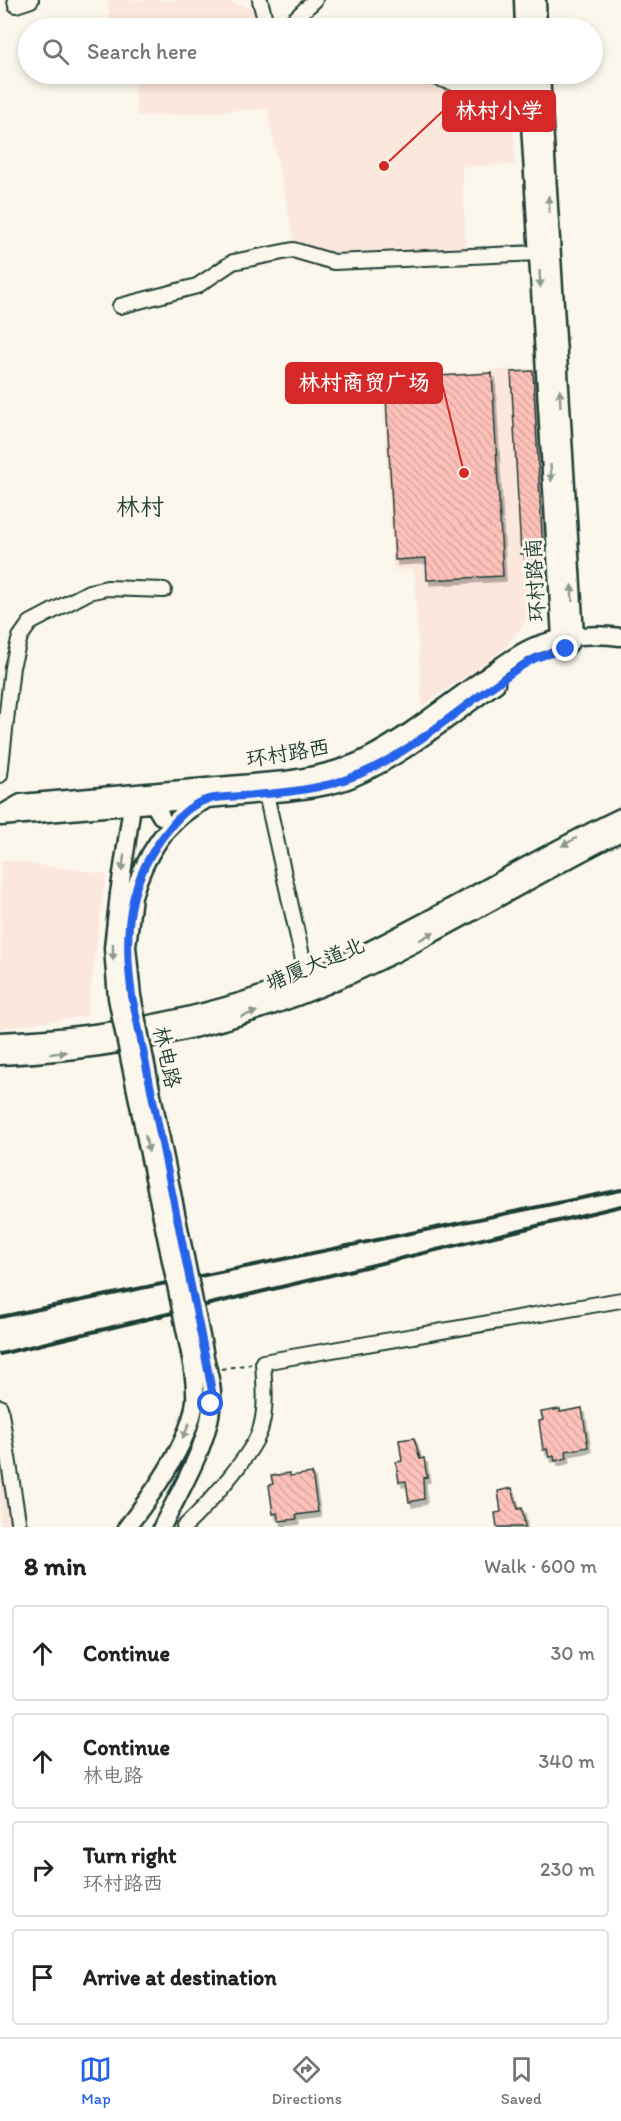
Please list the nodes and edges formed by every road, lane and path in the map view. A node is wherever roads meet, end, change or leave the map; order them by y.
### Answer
1 (15, 0) edge
2 (31, 0) edge
3 (260, 0) edge
4 (315, 0) edge
5 (523, 0) edge
6 (537, 0) edge
7 (264, 18) edge
8 (296, 18) edge
9 (524, 18) edge
10 (538, 18) edge
11 (456, 84) edge
12 (510, 84) edge
13 (535, 84) edge
14 (535, 84) edge
15 (538, 253) junction
16 (120, 306) dead end
17 (164, 590) dead end
18 (621, 637) edge
19 (567, 641) junction
20 (621, 648) edge
21 (0, 775) edge
22 (266, 794) junction
23 (208, 799) junction
24 (134, 807) junction
25 (157, 810) junction
26 (0, 816) edge
27 (621, 817) edge
28 (621, 832) edge
29 (161, 838) junction
30 (126, 895) junction
31 (307, 978) junction
32 (0, 1041) edge
33 (0, 1056) edge
34 (621, 1300) edge
35 (197, 1352) junction
36 (263, 1362) junction
37 (208, 1371) junction
38 (0, 1407) edge
39 (19, 1527) edge
40 (127, 1527) edge
41 (162, 1527) edge
42 (184, 1527) edge

1 - 2 street
3 - 7 street
4 - 8 street
5 - 9 main road
6 - 10 main road
11 - 12 street
13 - 15 main road, 环村路南
19 -> 14 main road, 环村路南
15 - 16 street
15 -> 19 main road, 环村路南
17 - 21 street
18 - 19 main road, 环村路西
19 - 20 main road, 环村路西
19 - 22 main road, 环村路西
19 - 24 main road, 环村路西
22 - 23 main road, 环村路西
22 - 31 street
23 - 25 main road, 环村路西
23 - 29 main road, 林电路
24 - 25 main road
24 - 25 main road, 环村路西
24 - 26 main road, 环村路西
24 -> 30 main road, 林电路
25 - 29 main road
27 -> 31 main road, 塘厦大道北
33 -> 28 main road, 塘厦大道北
29 - 30 main road, 林电路
30 - 35 main road, 林电路, bridge
31 - 32 main road, 塘厦大道北
34 - 36 street
35 - 37 main road
35 -> 40 main road
36 - 37 path
36 - 42 street
37 - 41 main road
38 - 39 street

